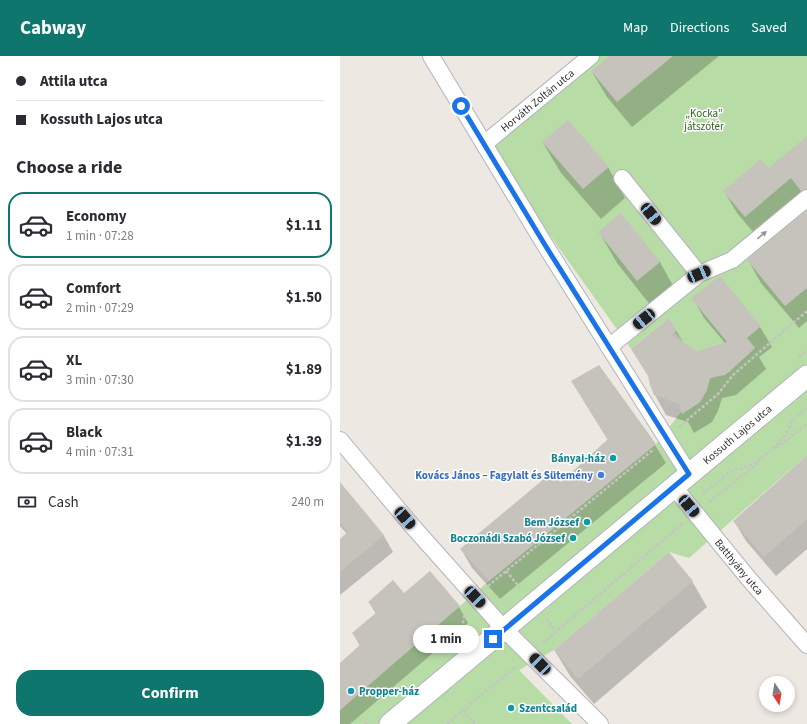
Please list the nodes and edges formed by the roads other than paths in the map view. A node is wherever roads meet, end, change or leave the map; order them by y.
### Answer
1 (431, 56) edge
2 (591, 56) edge
3 (484, 144) junction
4 (622, 178) dead end
5 (807, 198) edge
6 (699, 274) junction
7 (608, 347) junction
8 (807, 376) edge
9 (340, 440) edge
10 (689, 474) junction
11 (674, 487) junction
12 (504, 629) junction
13 (807, 645) edge
14 (390, 724) edge
15 (600, 724) edge

1 - 3 street
2 - 3 street, Horváth Zoltán utca
3 - 7 street
4 - 6 street
6 -> 5 street
6 - 7 street
7 - 10 street
8 - 10 street, Kossuth Lajos utca
9 - 12 street
10 - 11 street, Kossuth Lajos utca
11 - 12 street, Kossuth Lajos utca
11 - 13 street, Batthyány utca
12 - 14 street, Kossuth Lajos utca
12 - 15 street

